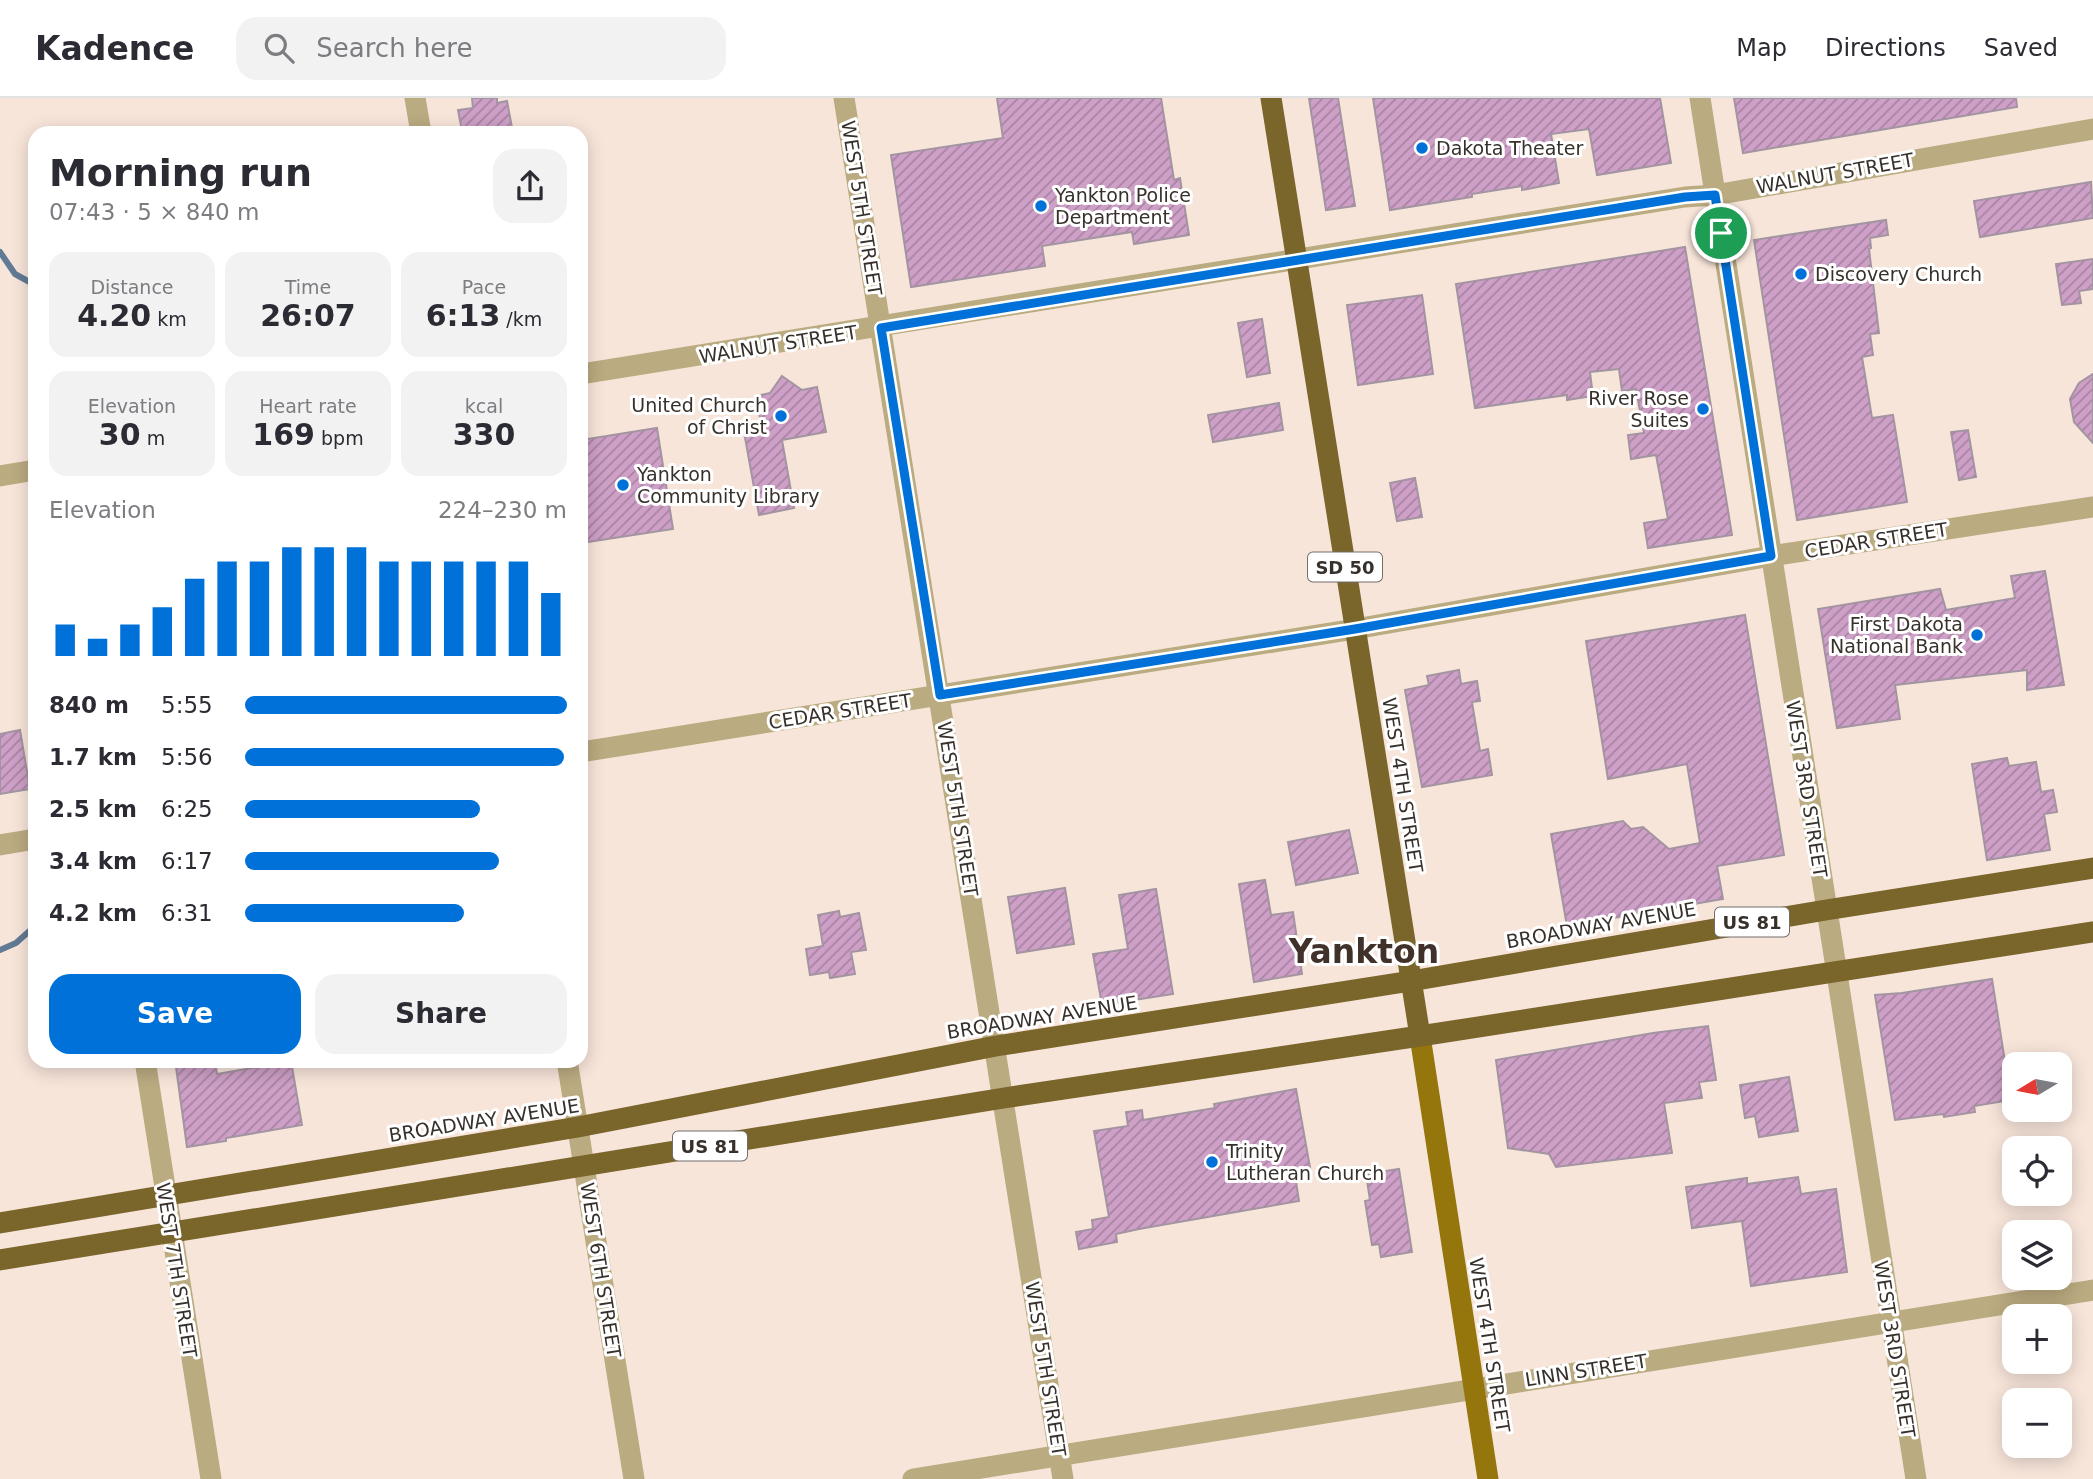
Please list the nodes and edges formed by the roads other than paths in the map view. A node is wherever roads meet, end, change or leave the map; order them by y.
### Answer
1 (415, 98) edge
2 (844, 98) edge
3 (1271, 98) edge
4 (1700, 98) edge
5 (420, 126) edge
6 (2093, 129) edge
7 (1715, 195) junction
8 (1296, 260) junction
9 (881, 328) junction
10 (588, 373) edge
11 (28, 471) edge
12 (0, 476) edge
13 (2093, 507) edge
14 (1771, 556) junction
15 (1355, 629) junction
16 (940, 695) junction
17 (588, 751) edge
18 (28, 840) edge
19 (0, 845) edge
20 (2093, 868) edge
21 (1826, 910) junction
22 (2093, 932) edge
23 (1836, 971) junction
24 (1411, 981) junction
25 (1420, 1036) junction
26 (996, 1046) junction
27 (146, 1068) edge
28 (569, 1068) edge
29 (1004, 1098) junction
30 (578, 1128) junction
31 (584, 1167) junction
32 (165, 1195) junction
33 (0, 1223) edge
34 (172, 1231) junction
35 (0, 1260) edge
36 (2093, 1290) edge
37 (1892, 1322) junction
38 (1474, 1388) junction
39 (1059, 1455) junction
40 (211, 1479) edge
41 (634, 1479) edge
42 (913, 1479) edge
43 (1063, 1479) edge
44 (1489, 1479) edge
45 (1916, 1479) edge

1 - 5 street
2 - 9 street, WEST 5TH STREET
3 - 8 highway, WEST 4TH STREET / SD 50
4 - 7 street, WEST 3RD STREET
6 - 7 street, WALNUT STREET
7 - 8 street, WALNUT STREET
7 - 14 street, WEST 3RD STREET
8 - 9 street, WALNUT STREET
8 - 15 highway, WEST 4TH STREET / SD 50
9 - 10 street, WALNUT STREET
9 - 16 street, WEST 5TH STREET
11 - 12 street
13 - 14 street, CEDAR STREET
14 - 15 street, CEDAR STREET
14 - 21 street, WEST 3RD STREET
15 - 16 street, CEDAR STREET
15 - 24 highway, WEST 4TH STREET / SD 50
16 - 17 street, CEDAR STREET
16 - 26 street, WEST 5TH STREET
18 - 19 street
20 - 21 highway, BROADWAY AVENUE / US 81
21 - 23 street, WEST 3RD STREET
21 - 24 highway, BROADWAY AVENUE / US 81
22 - 23 highway, US 81
23 - 25 highway, US 81
23 - 37 street, WEST 3RD STREET
24 - 25 highway, WEST 4TH STREET / SD 50
24 - 26 highway, BROADWAY AVENUE / US 81
25 - 29 highway, US 81
25 - 38 main road, WEST 4TH STREET
26 - 29 street, WEST 5TH STREET
26 - 30 highway, BROADWAY AVENUE / US 81
27 - 32 street, WEST 7TH STREET
28 - 30 street, WEST 6TH STREET
29 - 31 highway, US 81
29 - 39 street, WEST 5TH STREET
30 - 31 street, WEST 6TH STREET
30 - 32 highway, BROADWAY AVENUE / US 81
31 - 34 highway, US 81
31 - 41 street, WEST 6TH STREET
32 - 33 highway, BROADWAY AVENUE / US 81
32 - 34 street, WEST 7TH STREET
34 - 35 highway, US 81
34 - 40 street, WEST 7TH STREET
36 - 37 street, LINN STREET
37 - 38 street, LINN STREET
37 - 45 street, WEST 3RD STREET
38 - 39 street, LINN STREET
38 - 44 main road, WEST 4TH STREET
39 - 42 street, LINN STREET
39 - 43 street, WEST 5TH STREET

